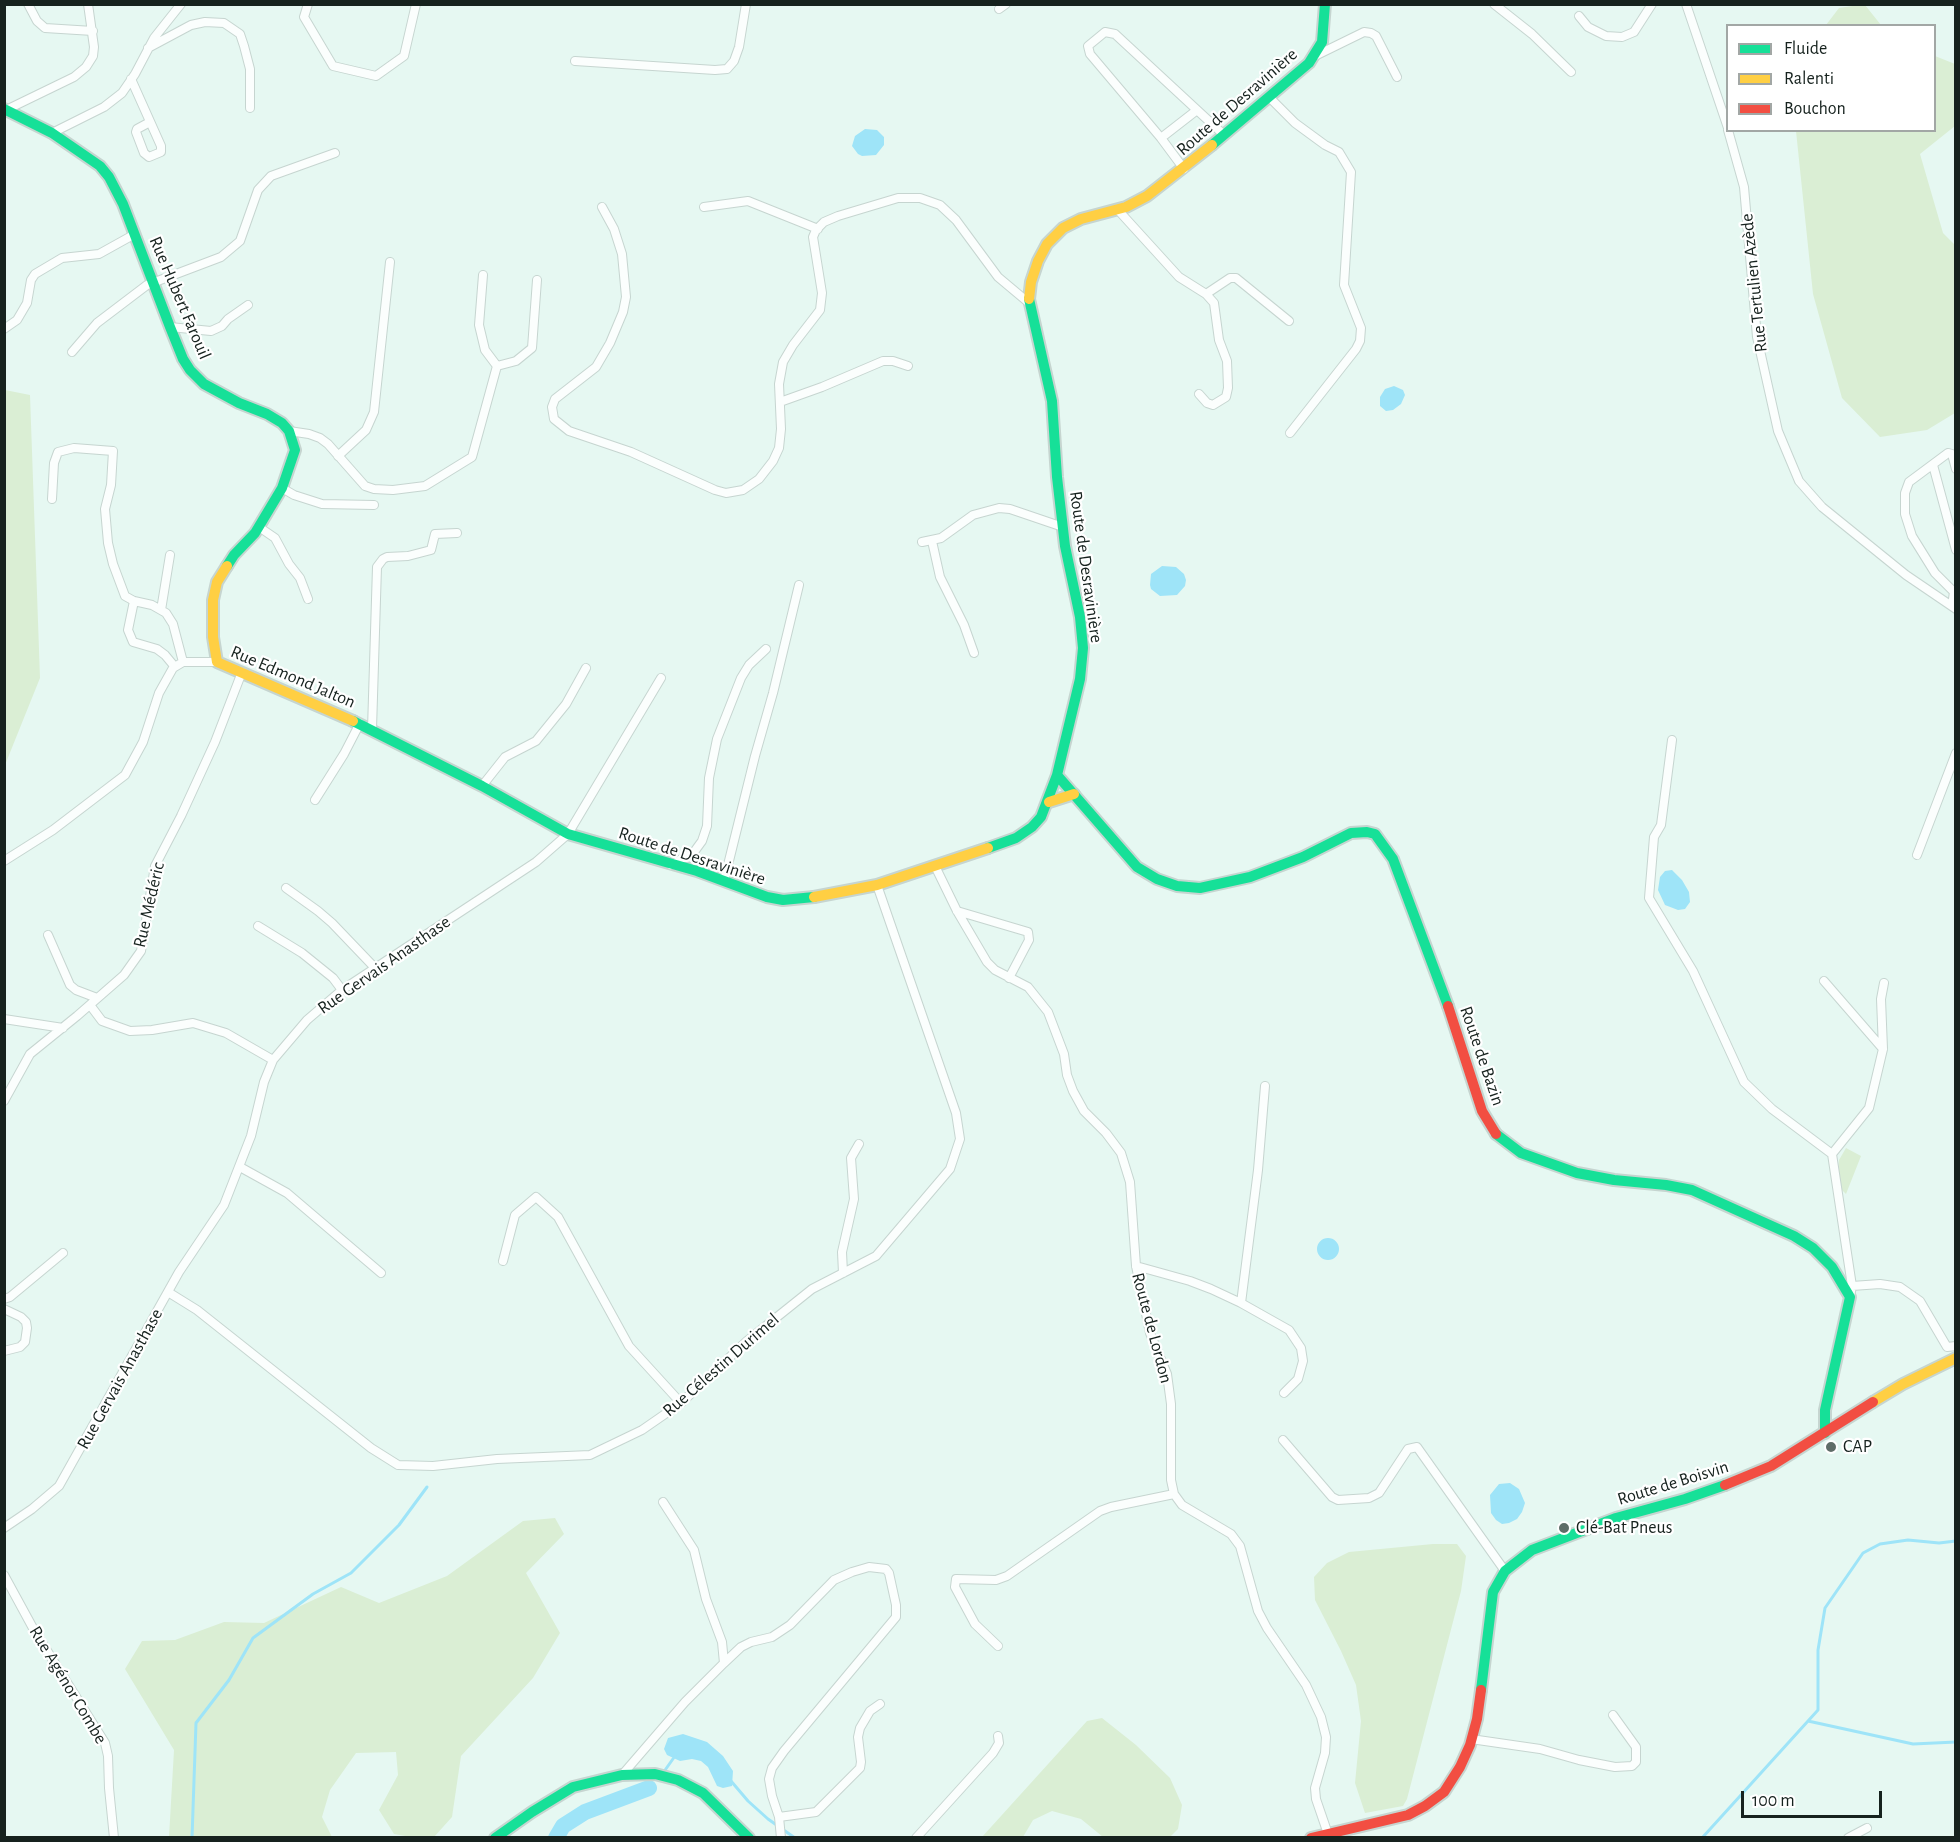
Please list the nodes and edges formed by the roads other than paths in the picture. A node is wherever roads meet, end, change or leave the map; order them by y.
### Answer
1 (28, 4) edge
2 (88, 4) edge
3 (181, 4) edge
4 (308, 4) edge
5 (416, 4) edge
6 (746, 4) edge
7 (1006, 4) edge
8 (1325, 4) edge
9 (1494, 4) edge
10 (1652, 4) edge
11 (1686, 4) edge
12 (999, 9) dead end
13 (1579, 16) dead end
14 (93, 31) junction
15 (148, 48) junction
16 (1315, 56) junction
17 (575, 61) dead end
18 (1571, 72) dead end
19 (1397, 77) dead end
20 (131, 79) junction
21 (1269, 97) junction
22 (250, 108) dead end
23 (5, 110) edge
24 (1197, 110) junction
25 (150, 122) dead end
26 (1726, 123) edge
27 (1729, 132) edge
28 (52, 133) junction
29 (1224, 135) junction
30 (1161, 138) junction
31 (335, 153) dead end
32 (1184, 169) junction
33 (602, 207) dead end
34 (704, 207) dead end
35 (1118, 210) junction
36 (818, 229) junction
37 (135, 234) junction
38 (390, 262) dead end
39 (483, 275) dead end
40 (537, 280) dead end
41 (153, 282) junction
42 (1206, 294) junction
43 (1029, 303) junction
44 (249, 304) dead end
45 (1289, 321) dead end
46 (170, 327) junction
47 (4, 329) edge
48 (72, 352) dead end
49 (497, 366) junction
50 (908, 366) dead end
51 (1199, 394) dead end
52 (780, 402) junction
53 (289, 431) junction
54 (1290, 433) dead end
55 (338, 456) junction
56 (1933, 465) junction
57 (1956, 469) edge
58 (282, 488) junction
59 (52, 499) dead end
60 (374, 505) dead end
61 (259, 527) junction
62 (1063, 527) junction
63 (457, 532) dead end
64 (932, 541) junction
65 (922, 542) dead end
66 (1956, 550) edge
67 (170, 555) dead end
68 (798, 585) dead end
69 (308, 599) dead end
70 (134, 601) junction
71 (1954, 607) edge
72 (161, 610) junction
73 (766, 649) dead end
74 (974, 653) dead end
75 (183, 662) junction
76 (217, 662) junction
77 (175, 667) junction
78 (586, 668) dead end
79 (242, 672) junction
80 (661, 678) dead end
81 (360, 723) junction
82 (372, 729) junction
83 (1672, 740) dead end
84 (1956, 753) edge
85 (1057, 775) junction
86 (482, 786) junction
87 (1074, 794) junction
88 (315, 800) dead end
89 (1048, 802) junction
90 (568, 834) junction
91 (1917, 855) dead end
92 (4, 861) edge
93 (671, 865) junction
94 (935, 866) junction
95 (724, 881) junction
96 (877, 885) junction
97 (286, 888) dead end
98 (957, 912) junction
99 (258, 926) dead end
100 (48, 935) dead end
101 (376, 969) junction
102 (1009, 978) junction
103 (1824, 981) dead end
104 (1884, 983) dead end
105 (342, 990) junction
106 (98, 998) junction
107 (90, 1005) junction
108 (4, 1019) edge
109 (63, 1028) junction
110 (1883, 1049) junction
111 (273, 1060) junction
112 (1265, 1086) dead end
113 (4, 1101) edge
114 (859, 1144) dead end
115 (1832, 1154) junction
116 (240, 1167) junction
117 (63, 1253) dead end
118 (503, 1261) dead end
119 (1136, 1266) junction
120 (381, 1273) dead end
121 (843, 1273) junction
122 (1852, 1286) junction
123 (168, 1292) junction
124 (1850, 1298) junction
125 (4, 1299) edge
126 (1241, 1303) junction
127 (4, 1309) edge
128 (1956, 1346) edge
129 (4, 1352) edge
130 (1956, 1358) edge
131 (1284, 1393) dead end
132 (681, 1403) junction
133 (1825, 1433) junction
134 (1283, 1440) dead end
135 (1174, 1494) junction
136 (663, 1502) dead end
137 (4, 1528) edge
138 (1505, 1571) junction
139 (4, 1575) edge
140 (998, 1646) dead end
141 (724, 1663) junction
142 (880, 1704) dead end
143 (1613, 1715) dead end
144 (998, 1736) dead end
145 (1471, 1740) junction
146 (622, 1774) junction
147 (779, 1816) junction
148 (1867, 1828) dead end
149 (1328, 1834) junction
150 (114, 1838) edge
151 (495, 1838) edge
152 (749, 1838) edge
153 (781, 1838) edge
154 (916, 1838) edge
155 (1311, 1838) edge
156 (1848, 1838) edge

1 - 14 street
2 - 14 street
3 - 15 street
4 - 5 street
6 - 17 street
7 - 12 street
8 - 16 street, Route de Desravinière
9 - 18 street
10 - 13 street
11 - 26 street, Rue Tertulien Azède
14 - 23 street
15 - 20 street
15 - 22 street
16 - 19 street
16 - 21 street, Route de Desravinière
20 - 25 street
20 - 28 street
21 - 29 street, Route de Desravinière
21 - 54 street
23 - 28 street, Rue Hubert Farouil
24 - 29 street
24 - 30 street
24 - 30 street
27 - 71 street, Rue Tertulien Azède
28 - 37 street, Rue Hubert Farouil
29 - 32 street, Route de Desravinière
30 - 32 street
31 - 41 street
32 - 35 street, Route de Desravinière
33 - 52 street
34 - 36 street
35 - 42 street
35 - 43 street, Route de Desravinière
36 - 43 street
36 - 52 street
37 - 41 street, Rue Hubert Farouil
37 - 47 street
38 - 55 street
39 - 49 street
40 - 49 street
41 - 46 street, Rue Hubert Farouil
41 - 48 street
42 - 45 street
42 - 51 street
43 - 62 street, Route de Desravinière
44 - 46 street
46 - 53 street, Rue Hubert Farouil
49 - 55 street
50 - 52 street
53 - 55 street
53 - 58 street
56 - 57 street
56 - 66 street
56 - 71 street
58 - 60 street
58 - 61 street
59 - 70 street
61 - 69 street
61 - 76 street
62 - 64 street
62 - 85 street, Route de Desravinière
63 - 82 street
64 - 65 street
64 - 74 street
67 - 72 street
68 - 95 street
70 - 72 street
70 - 77 street
72 - 75 street
73 - 93 street
75 - 76 street, Rue Edmond Jalton
75 - 77 street
76 - 79 street, Rue Edmond Jalton
77 - 92 street
78 - 86 street
79 - 81 street, Rue Edmond Jalton
79 - 106 street, Rue Médéric
80 - 90 street, Rue Gervais Anasthase
81 - 82 street, Rue Edmond Jalton
81 - 88 street
82 - 86 street, Rue Edmond Jalton
83 - 115 street
84 - 91 street
85 - 87 street, Route de Bazin
85 - 89 street, Route de Desravinière
86 - 90 street, Rue Edmond Jalton
87 - 89 street
87 - 124 street, Route de Bazin
89 - 94 street, Route de Desravinière
90 - 93 street, Route de Desravinière
90 - 101 street, Rue Gervais Anasthase
93 - 95 street, Route de Desravinière
94 - 96 street, Route de Desravinière
94 - 98 street, Route de Lordon
95 - 96 street, Route de Desravinière
96 - 121 street, Rue Célestin Durimel
97 - 101 street
98 - 102 street, Route de Lordon
98 - 102 street
99 - 105 street
100 - 106 street
101 - 105 street, Rue Gervais Anasthase
102 - 119 street, Route de Lordon
103 - 110 street
104 - 110 street
105 - 111 street, Rue Gervais Anasthase
106 - 107 street, Rue Médéric
107 - 109 street, Rue Médéric
107 - 111 street
108 - 109 street
109 - 113 street, Rue Médéric
110 - 115 street
111 - 116 street, Rue Gervais Anasthase
112 - 126 street
114 - 121 street
115 - 122 street
116 - 120 street
116 - 123 street, Rue Gervais Anasthase
117 - 125 street
118 - 132 street
119 - 126 street
119 - 135 street, Route de Lordon
121 - 132 street, Rue Célestin Durimel
122 - 124 street
122 - 128 street
123 - 132 street, Rue Célestin Durimel
123 - 137 street, Rue Gervais Anasthase
124 - 133 street
126 - 131 street
127 - 129 street
130 - 133 street, Route de Boisvin
133 - 138 street, Route de Boisvin
134 - 138 street
135 - 140 street
135 - 149 street
136 - 141 street
138 - 145 street, Route de Boisvin
139 - 150 street, Rue Agénor Combe
141 - 146 street
141 - 147 street
142 - 147 street
143 - 145 street
144 - 154 street
145 - 149 street, Route de Boisvin
146 - 151 street
146 - 152 street
147 - 153 street
148 - 156 street
149 - 155 street, Route de Boisvin

